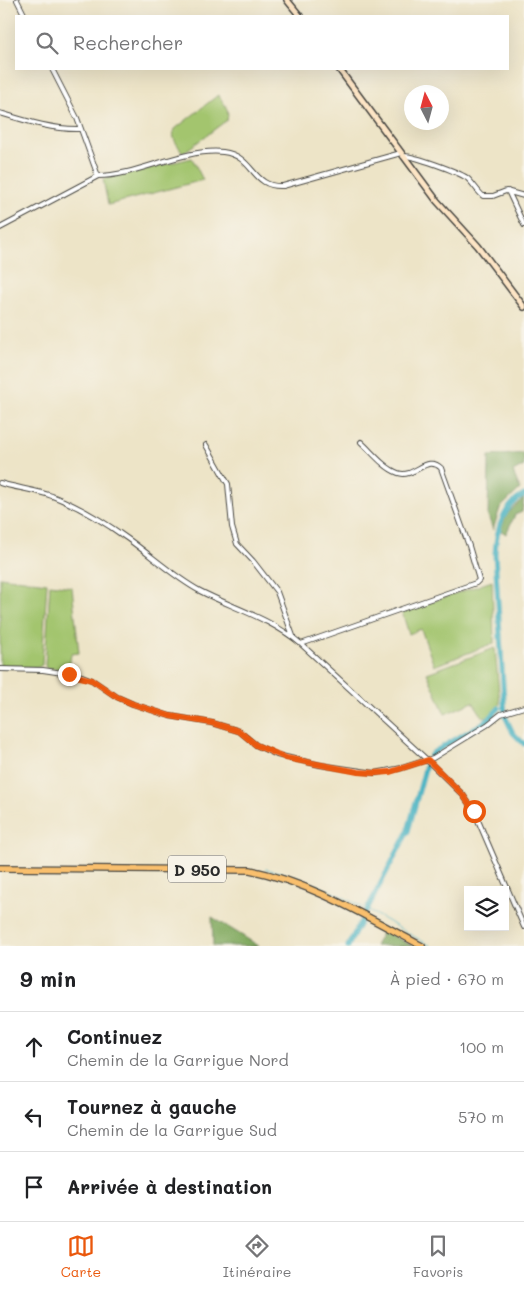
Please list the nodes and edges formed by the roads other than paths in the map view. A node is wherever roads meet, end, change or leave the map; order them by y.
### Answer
1 (17, 0) edge
2 (287, 0) edge
3 (25, 15) edge
4 (299, 15) edge
5 (52, 70) edge
6 (340, 70) edge
7 (0, 113) edge
8 (81, 129) junction
9 (402, 155) junction
10 (98, 176) junction
11 (508, 191) junction
12 (524, 196) edge
13 (524, 226) edge
14 (0, 228) edge
15 (524, 307) edge
16 (361, 442) dead end
17 (206, 445) dead end
18 (0, 483) edge
19 (293, 637) junction
20 (301, 644) junction
21 (0, 669) edge
22 (524, 707) edge
23 (428, 760) junction
24 (0, 868) edge
25 (524, 927) edge
26 (422, 946) edge

1 - 3 street
2 - 4 street
5 - 8 street
6 - 9 street
7 - 8 street
8 - 10 street
9 - 10 street
9 - 11 street
9 - 15 street
10 - 14 street
11 - 12 street
11 - 13 street
16 - 20 street
17 - 19 street
18 - 19 street
19 - 20 street
20 - 23 street
21 - 23 street
22 - 23 street
23 - 25 street
24 - 26 main road, D 950

